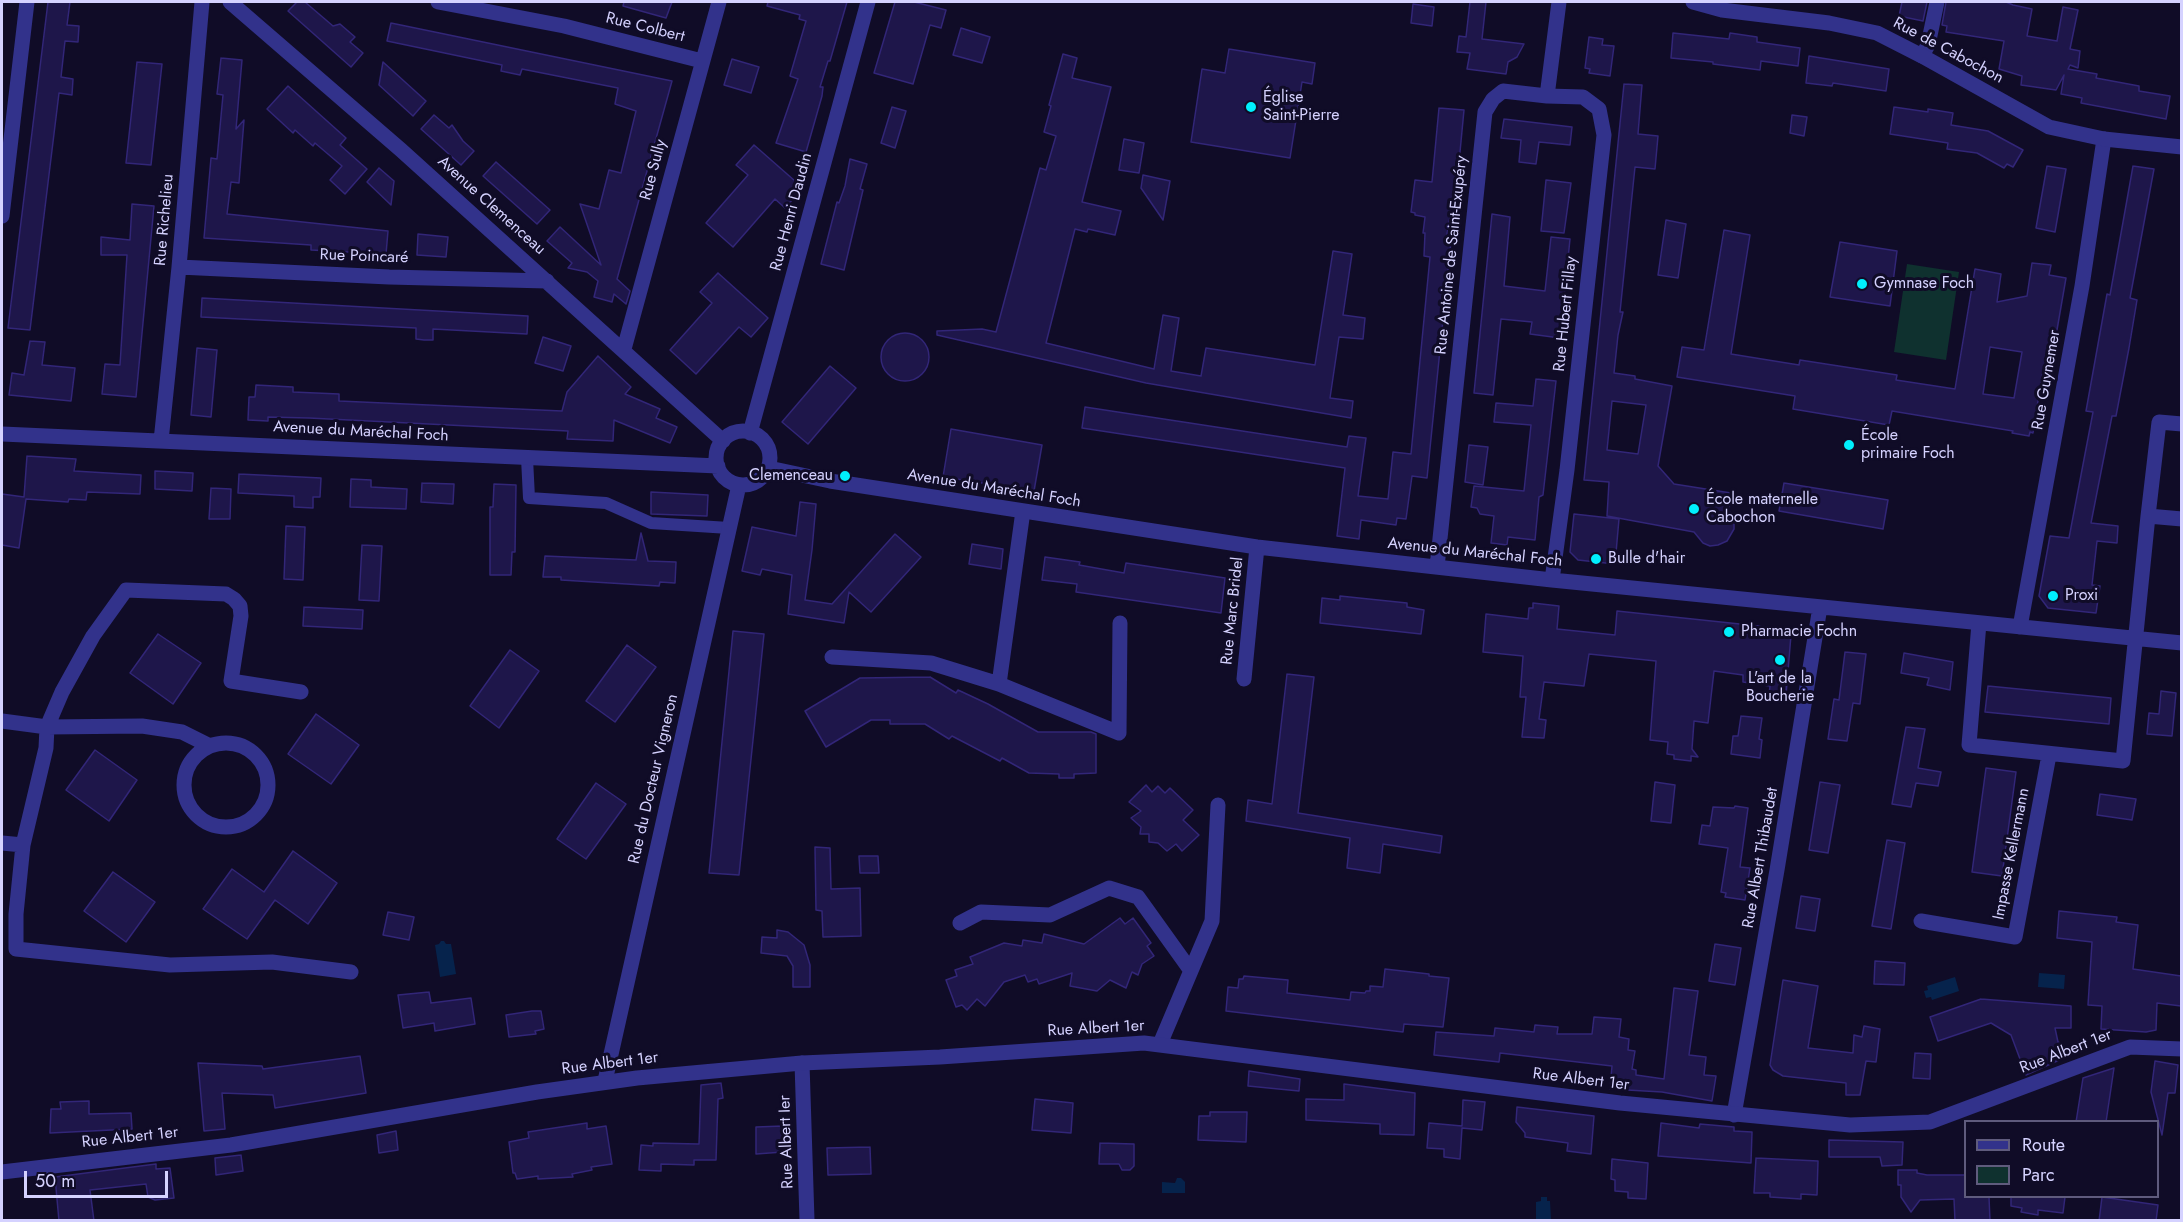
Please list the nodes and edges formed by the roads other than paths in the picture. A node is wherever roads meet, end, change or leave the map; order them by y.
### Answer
1 (27, 2) edge
2 (202, 2) edge
3 (230, 2) edge
4 (438, 2) edge
5 (719, 2) edge
6 (868, 2) edge
7 (1559, 2) edge
8 (1693, 2) edge
9 (1937, 2) edge
10 (1922, 56) junction
11 (702, 61) junction
12 (1547, 96) junction
13 (2104, 139) junction
14 (2181, 147) edge
15 (2, 216) edge
16 (179, 267) junction
17 (548, 281) junction
18 (624, 349) junction
19 (2181, 424) edge
20 (750, 432) junction
21 (2, 434) edge
22 (161, 441) junction
23 (723, 441) junction
24 (527, 458) junction
25 (718, 466) junction
26 (769, 468) junction
27 (739, 485) junction
28 (1023, 511) junction
29 (2148, 516) junction
30 (2181, 519) edge
31 (729, 528) junction
32 (1257, 547) junction
33 (1437, 567) junction
34 (1552, 580) junction
35 (1820, 607) junction
36 (1979, 622) junction
37 (1120, 623) dead end
38 (2020, 627) junction
39 (2134, 638) junction
40 (2181, 643) edge
41 (832, 657) dead end
42 (1244, 678) dead end
43 (999, 684) junction
44 (301, 692) dead end
45 (2, 721) edge
46 (47, 727) junction
47 (210, 746) junction
48 (2049, 754) junction
49 (1218, 805) dead end
50 (2, 843) edge
51 (22, 845) junction
52 (1921, 921) dead end
53 (960, 923) dead end
54 (1191, 971) junction
55 (351, 972) dead end
56 (1160, 1044) junction
57 (2181, 1049) edge
58 (802, 1063) junction
59 (605, 1082) junction
60 (1734, 1115) junction
61 (2, 1172) edge
62 (807, 1221) edge

1 - 15 street
2 - 16 street, Rue Richelieu
3 - 17 street, Avenue Clemenceau
4 - 11 street, Rue Colbert
5 - 11 street, Rue Sully
6 - 20 street, Rue Henri Daudin
7 - 12 street
8 - 10 street, Rue de Cabochon
9 - 10 street
10 - 13 street, Rue de Cabochon
11 - 18 street, Rue Sully
12 - 33 street, Rue Antoine de Saint-Exupéry
12 - 34 street, Rue Hubert Fillay
13 - 14 street, Rue de Cabochon
13 - 38 street, Rue Guynemer
16 - 17 street, Rue Poincaré
16 - 22 street, Rue Richelieu
17 - 18 street, Avenue Clemenceau
18 - 23 street, Avenue Clemenceau
19 - 29 street
20 - 23 street
20 - 26 street
21 - 22 street, Avenue du Maréchal Foch
22 - 24 street, Avenue du Maréchal Foch
23 - 25 street
24 - 25 street, Avenue du Maréchal Foch
24 - 31 lane
25 - 27 street
26 - 27 street
26 - 28 street, Avenue du Maréchal Foch
27 - 31 street, Rue du Docteur Vigneron
28 - 32 street, Avenue du Maréchal Foch
28 - 43 street
29 - 30 street
29 - 39 street
31 - 59 street, Rue du Docteur Vigneron
32 - 33 street, Avenue du Maréchal Foch
32 - 42 street, Rue Marc Bridel
33 - 34 street, Avenue du Maréchal Foch
34 - 35 street, Avenue du Maréchal Foch
35 - 36 street, Avenue du Maréchal Foch
35 - 60 street, Rue Albert Thibaudet
36 - 38 street, Avenue du Maréchal Foch
36 - 48 street
37 - 43 street
38 - 39 street, Avenue du Maréchal Foch
39 - 40 street, Avenue du Maréchal Foch
39 - 48 street
41 - 43 street
44 - 46 street
45 - 46 street
46 - 47 street
46 - 51 street
47 - 47 street
48 - 52 street, Impasse Kellermann
49 - 54 street
50 - 51 street
51 - 55 street
53 - 54 street
54 - 56 street
56 - 58 street, Rue Albert 1er
56 - 60 street, Rue Albert 1er
57 - 60 street, Rue Albert 1er
58 - 59 street, Rue Albert 1er
58 - 62 street, Rue Albert Ier
59 - 61 street, Rue Albert 1er

